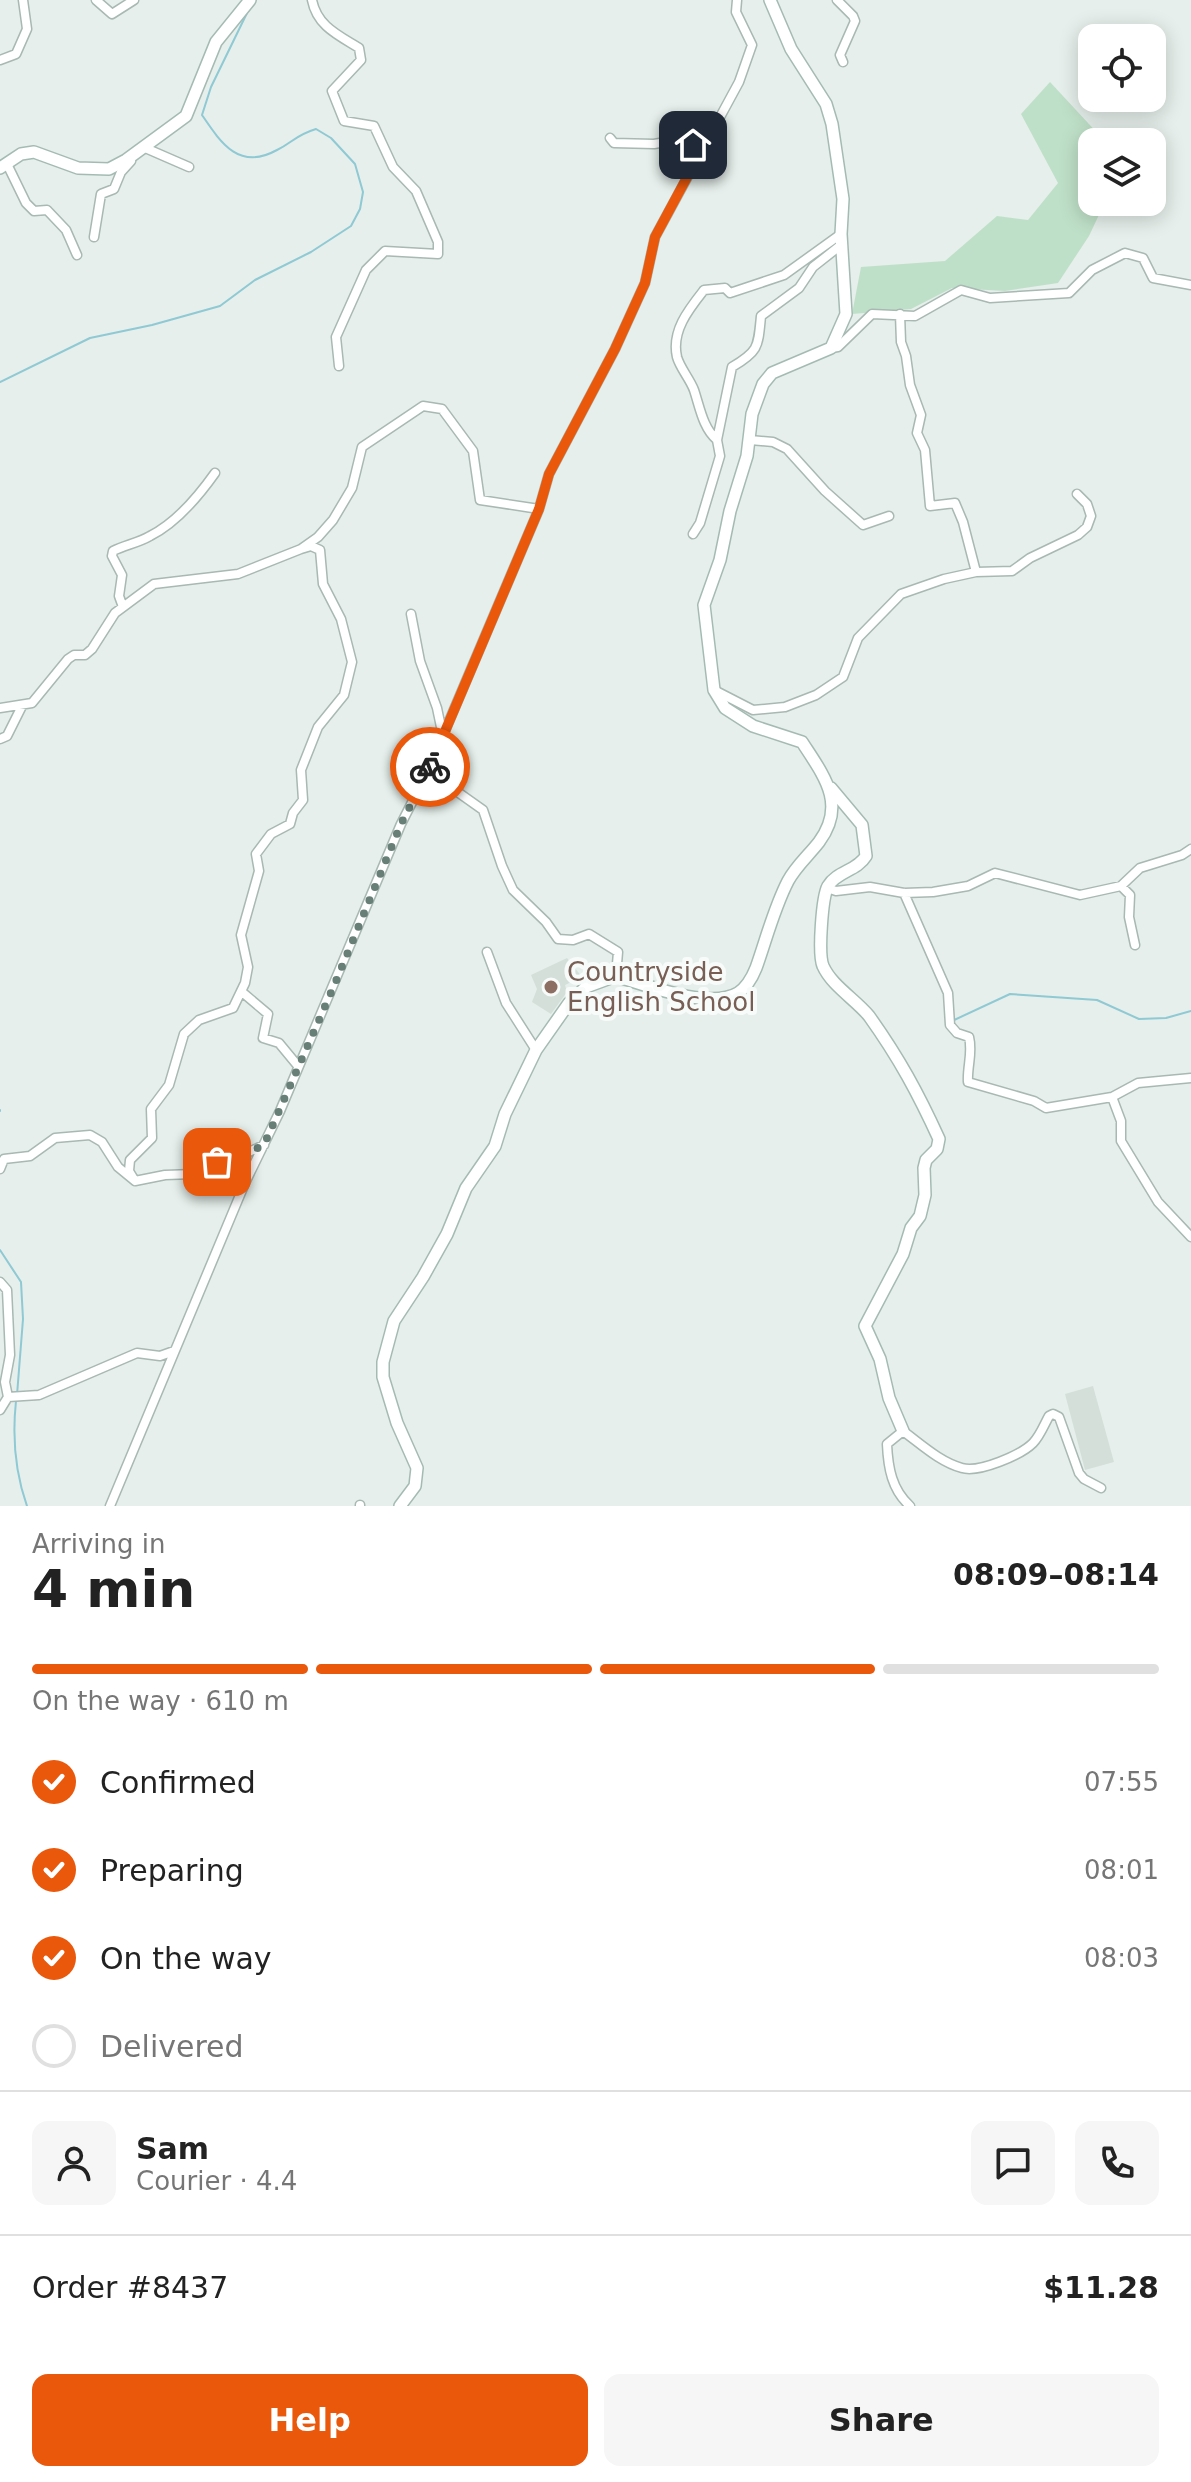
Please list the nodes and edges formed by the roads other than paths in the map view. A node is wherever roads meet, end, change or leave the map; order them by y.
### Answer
1 (23, 0) edge
2 (96, 0) edge
3 (134, 0) edge
4 (250, 0) edge
5 (312, 0) edge
6 (737, 0) edge
7 (770, 0) edge
8 (837, 0) edge
9 (0, 60) edge
10 (843, 62) dead end
11 (610, 138) dead end
12 (706, 142) junction
13 (144, 147) junction
14 (3, 166) edge
15 (189, 167) dead end
16 (94, 237) dead end
17 (841, 239) junction
18 (77, 255) dead end
19 (1191, 285) edge
20 (900, 314) junction
21 (831, 348) junction
22 (339, 366) dead end
23 (717, 440) junction
24 (750, 440) junction
25 (215, 473) dead end
26 (1077, 494) dead end
27 (539, 509) junction
28 (889, 516) dead end
29 (693, 534) dead end
30 (301, 549) junction
31 (976, 572) junction
32 (123, 607) junction
33 (411, 614) dead end
34 (714, 690) junction
35 (22, 706) junction
36 (0, 708) edge
37 (442, 737) junction
38 (0, 739) edge
39 (428, 771) junction
40 (827, 784) junction
41 (1191, 849) edge
42 (1121, 886) junction
43 (827, 888) junction
44 (904, 893) junction
45 (1135, 945) dead end
46 (487, 952) dead end
47 (616, 976) junction
48 (242, 992) junction
49 (536, 1050) junction
50 (298, 1066) junction
51 (1191, 1078) edge
52 (1112, 1097) junction
53 (264, 1145) junction
54 (0, 1169) edge
55 (135, 1181) junction
56 (1191, 1237) edge
57 (0, 1282) edge
58 (174, 1351) junction
59 (8, 1397) junction
60 (0, 1410) edge
61 (903, 1431) junction
62 (1101, 1488) dead end
63 (909, 1505) edge
64 (110, 1506) edge
65 (400, 1506) edge

1 - 9 street
2 - 3 street
4 - 13 main road
5 - 22 street
6 - 12 street
7 - 17 main road
8 - 10 street
11 - 12 street
12 - 27 street
13 - 14 main road
13 - 15 street
13 - 16 street
14 - 18 street
17 - 21 main road
17 - 23 street
17 - 23 street
19 - 20 street
20 - 21 street
20 - 31 street
21 - 24 main road
23 - 29 street
24 - 28 street
24 - 34 main road
25 - 32 street
26 - 31 street
27 - 30 street
27 - 37 street
30 - 32 street
30 - 48 street
31 - 34 street
32 - 35 street
33 - 37 street
34 - 40 main road
35 - 36 street
35 - 38 street
37 - 39 street
39 - 47 street
39 - 50 street
40 - 43 main road
40 - 47 main road
41 - 42 street
42 - 44 street
42 - 45 street
43 - 44 street
43 - 61 main road
44 - 52 street
46 - 49 street
47 - 49 main road
48 - 50 street
48 - 55 street
49 - 65 main road
50 - 53 street
51 - 52 street
52 - 56 street
53 - 55 street
53 - 58 street
54 - 55 street
57 - 59 street
58 - 59 street
58 - 64 street
59 - 60 street
61 - 62 street
61 - 63 street

